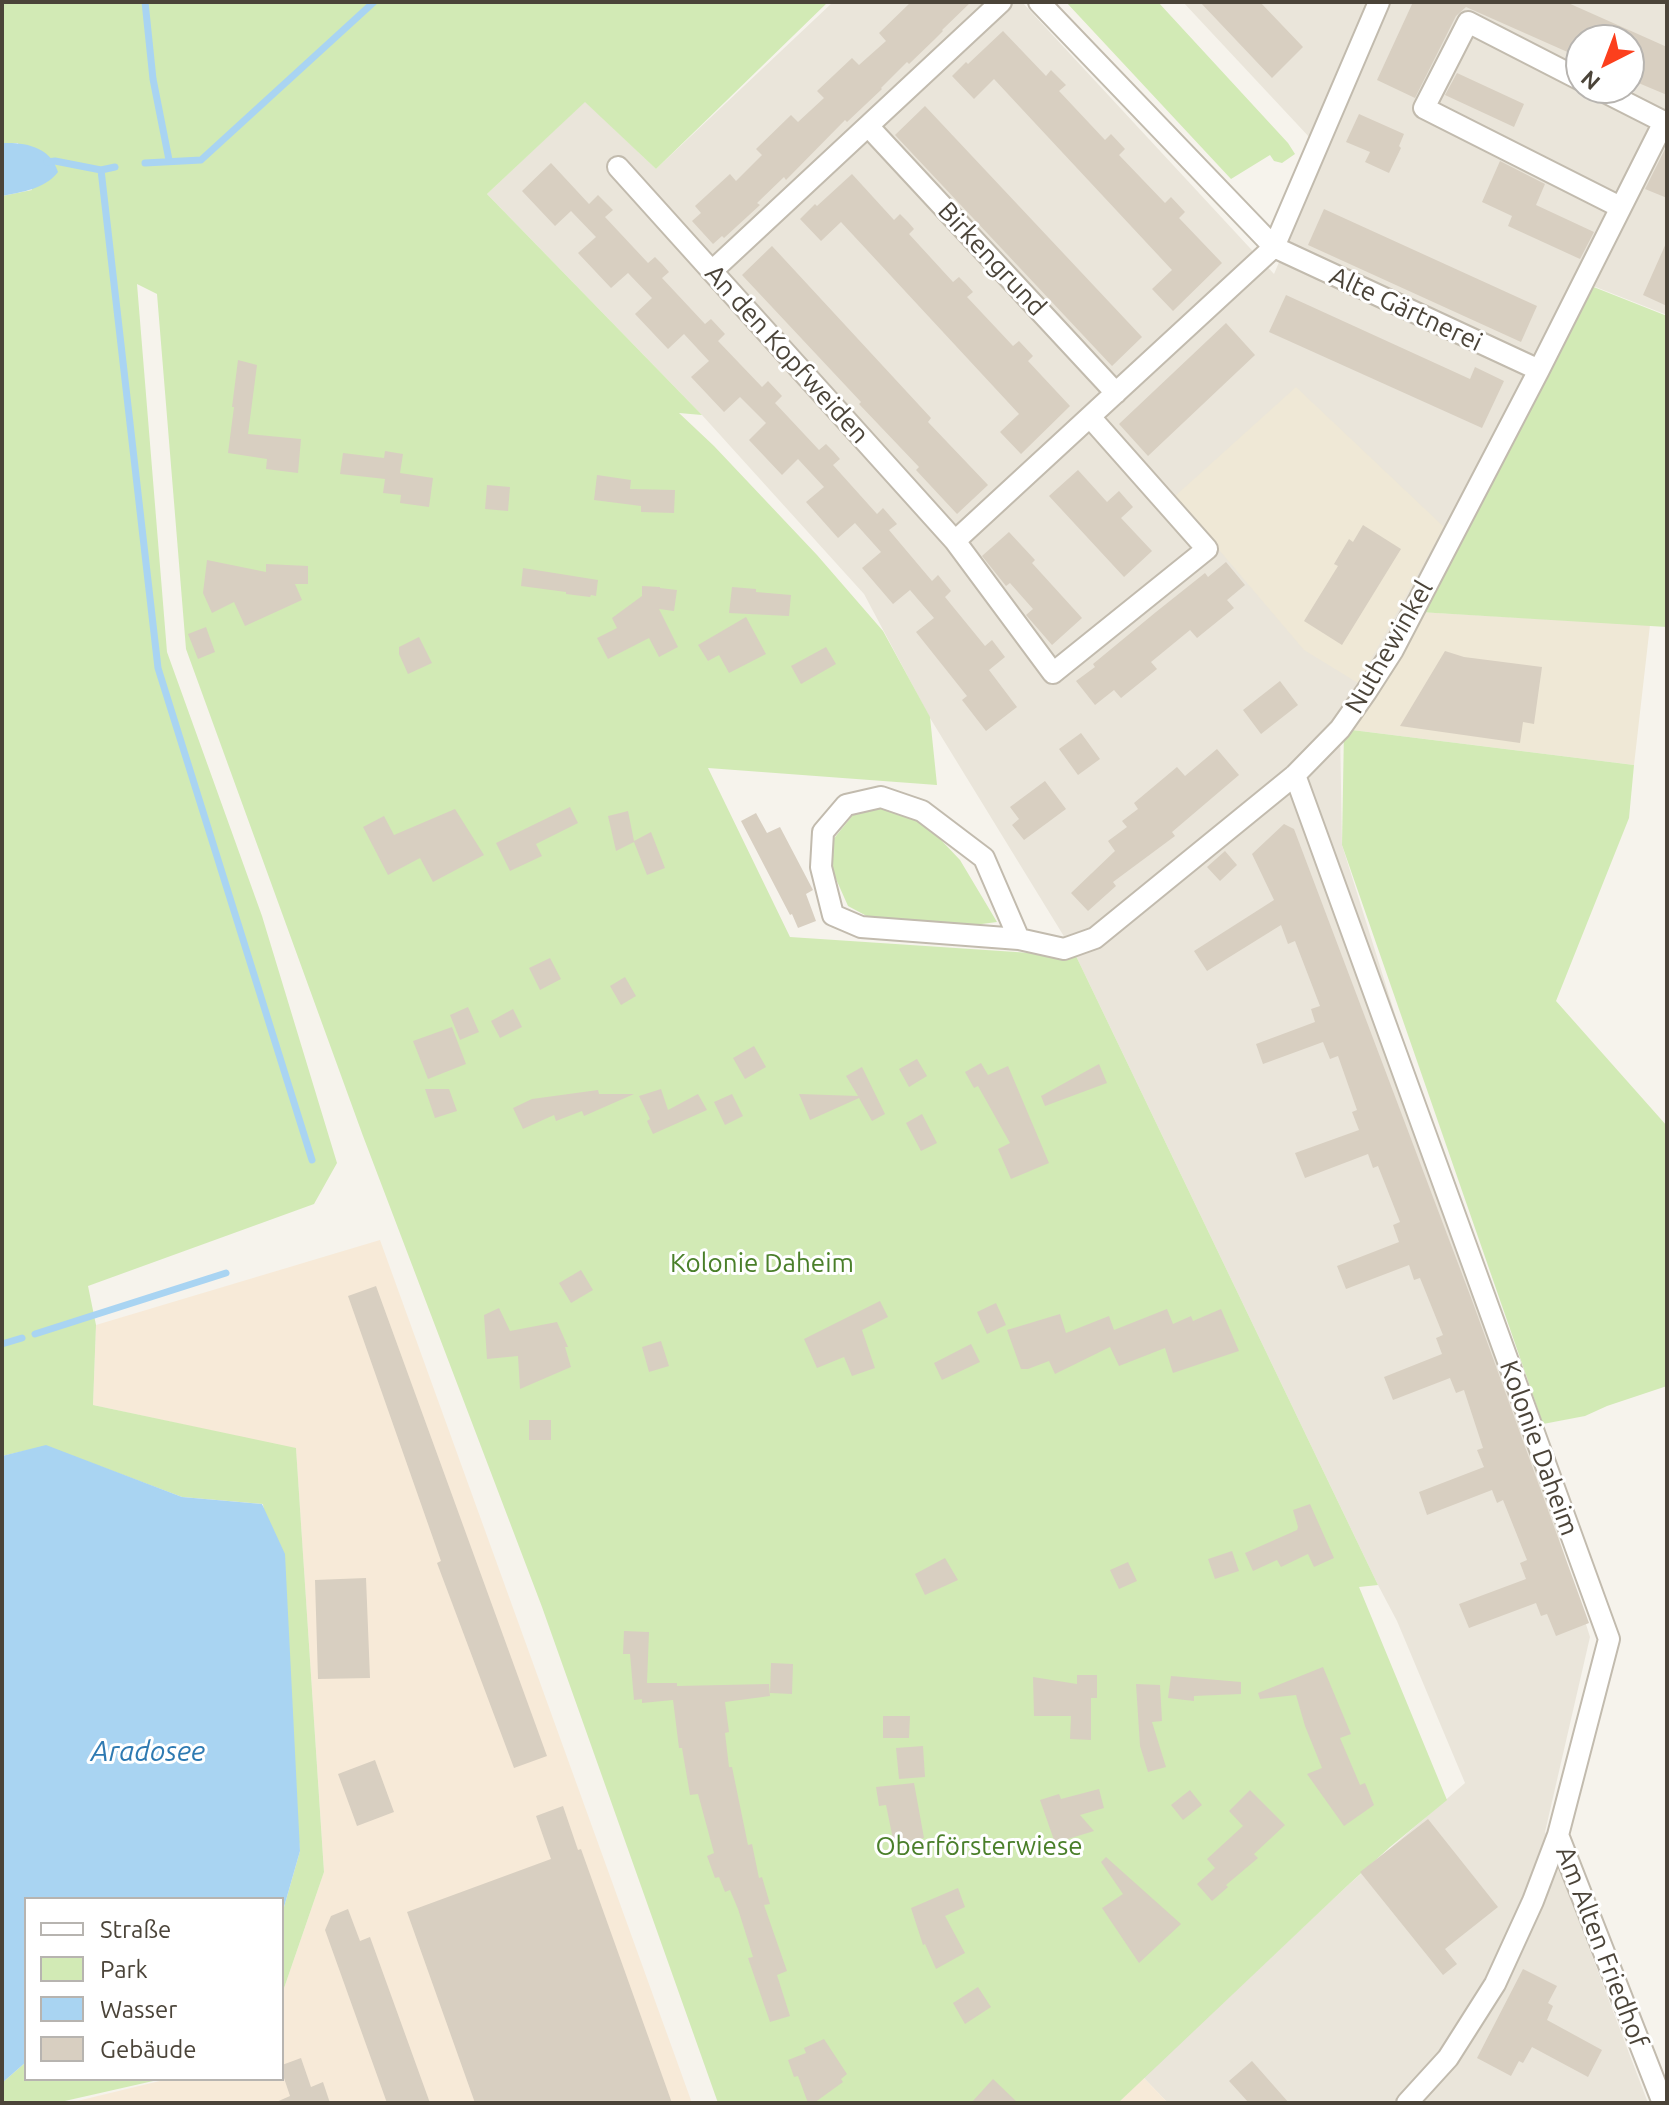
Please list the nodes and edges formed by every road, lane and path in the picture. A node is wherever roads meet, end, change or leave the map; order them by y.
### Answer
1 (1001, 2) edge
2 (1039, 2) edge
3 (1379, 2) edge
4 (1565, 72) edge
5 (1629, 104) edge
6 (868, 126) junction
7 (618, 167) dead end
8 (1620, 207) junction
9 (1274, 247) junction
10 (712, 271) junction
11 (1539, 370) junction
12 (1116, 393) junction
13 (1090, 417) junction
14 (955, 541) junction
15 (1295, 775) junction
16 (1019, 939) junction
17 (1558, 1835) junction
18 (1407, 2103) edge
19 (1663, 2103) edge

1 - 6 street
2 - 9 street
3 - 9 street
4 - 8 street
5 - 8 street, Nuthewinkel
6 - 10 street
6 - 12 street, Birkengrund
7 - 10 street, An den Kopfweiden
8 - 11 street, Nuthewinkel
9 - 11 street, Alte Gärtnerei
9 - 12 street
10 - 14 street, An den Kopfweiden
11 - 15 street, Nuthewinkel
12 - 13 street
13 - 14 street
13 - 14 street, An den Kopfweiden
15 - 16 street, Nuthewinkel
15 - 17 street, Kolonie Daheim
16 - 16 street, Nuthewinkel
17 - 18 street, Kolonie Daheim
17 - 19 street, Am Alten Friedhof

